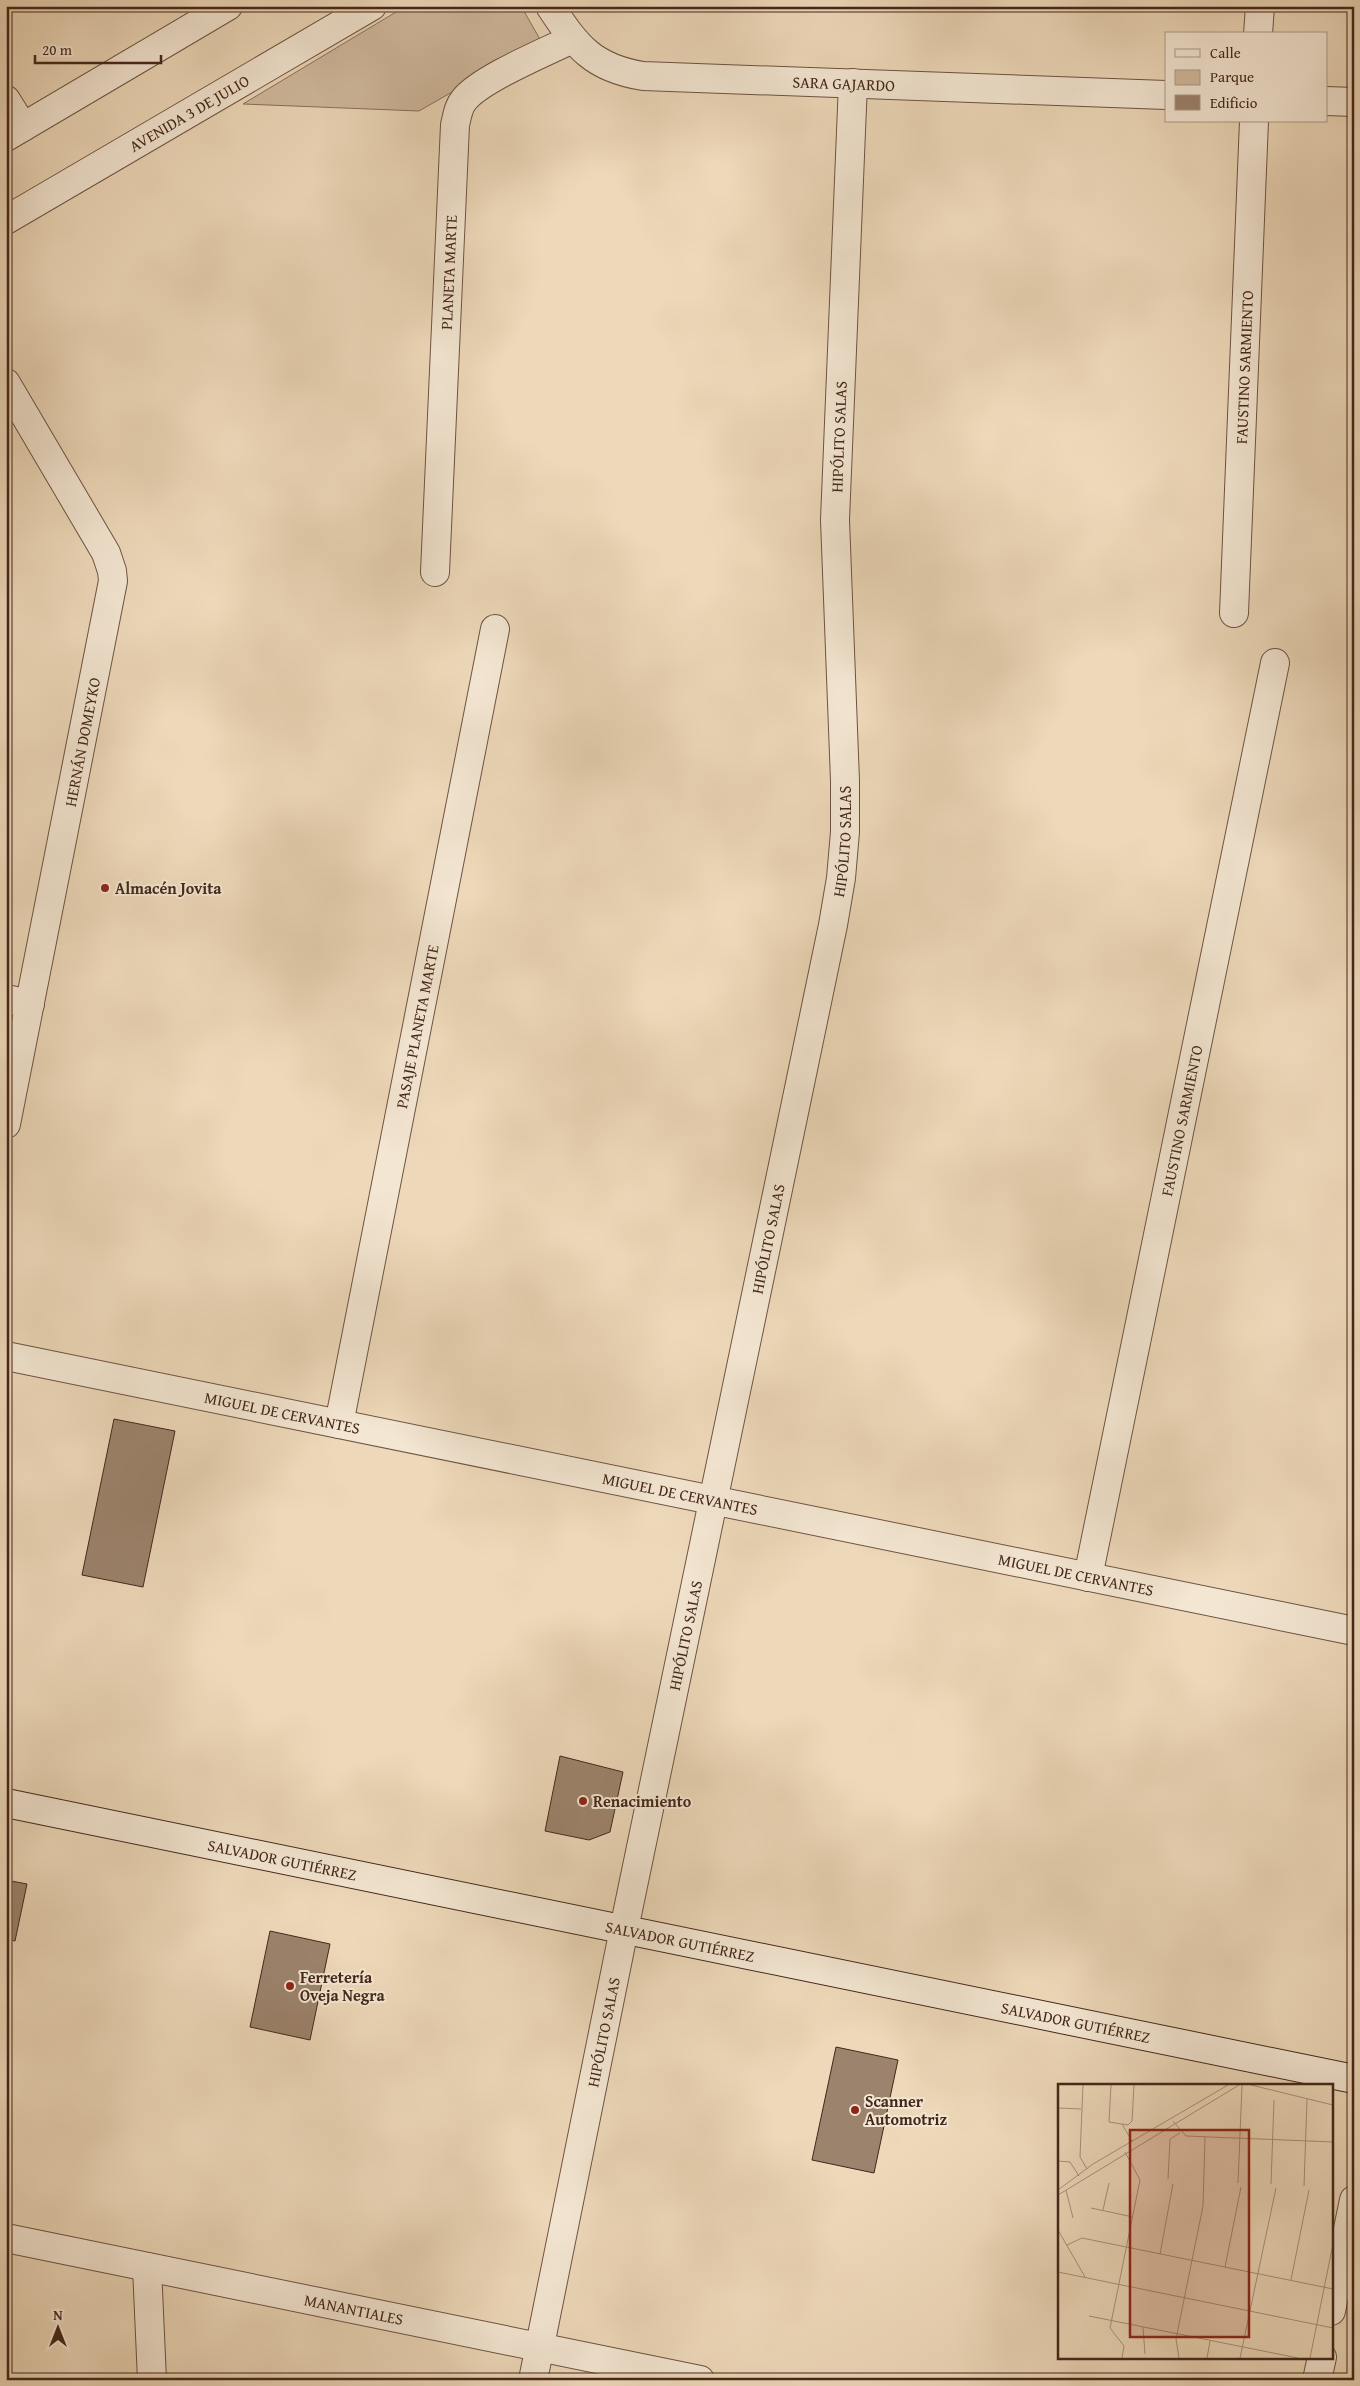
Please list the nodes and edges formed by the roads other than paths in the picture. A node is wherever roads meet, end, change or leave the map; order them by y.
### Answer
1 (228, 6) edge
2 (372, 6) edge
3 (550, 6) edge
4 (1260, 6) edge
5 (1258, 32) edge
6 (572, 38) junction
7 (853, 83) junction
8 (1165, 95) edge
9 (6, 100) edge
10 (1328, 101) edge
11 (1354, 102) edge
12 (1254, 122) edge
13 (15, 132) edge
14 (6, 220) edge
15 (6, 383) edge
16 (435, 572) dead end
17 (1234, 613) dead end
18 (495, 629) dead end
19 (1275, 663) dead end
20 (18, 1001) edge
21 (6, 1124) edge
22 (6, 1356) edge
23 (340, 1424) junction
24 (713, 1501) junction
25 (1088, 1577) junction
26 (1354, 1631) edge
27 (6, 1803) edge
28 (624, 1929) junction
29 (1354, 2079) edge
30 (1354, 2200) edge
31 (6, 2238) edge
32 (147, 2267) junction
33 (1332, 2306) edge
34 (539, 2347) junction
35 (1322, 2358) edge
36 (152, 2380) edge
37 (533, 2380) edge
38 (700, 2380) edge
39 (1317, 2380) edge

1 - 13 street
2 - 14 street, AVENIDA 3 DE JULIO
3 - 6 street, SARA GAJARDO
4 - 5 street
6 - 7 street, SARA GAJARDO
6 - 16 street, PLANETA MARTE
7 - 8 street, SARA GAJARDO
7 - 24 street, HIPÓLITO SALAS
9 - 13 street
10 - 11 street
12 - 17 street, FAUSTINO SARMIENTO
15 - 20 street, HERNÁN DOMEYKO
18 - 23 street, PASAJE PLANETA MARTE
19 - 25 street, FAUSTINO SARMIENTO
20 - 21 street, HERNÁN DOMEYKO
22 - 23 street, MIGUEL DE CERVANTES
23 - 24 street, MIGUEL DE CERVANTES
24 - 25 street, MIGUEL DE CERVANTES
24 - 28 street, HIPÓLITO SALAS
25 - 26 street, MIGUEL DE CERVANTES
27 - 28 street, SALVADOR GUTIÉRREZ
28 - 29 street, SALVADOR GUTIÉRREZ
28 - 34 street, HIPÓLITO SALAS
30 - 33 street
31 - 32 street, MANANTIALES
32 - 34 street, MANANTIALES
32 - 36 street
34 - 37 street, HIPÓLITO SALAS
34 - 38 street, MANANTIALES
35 - 39 street

